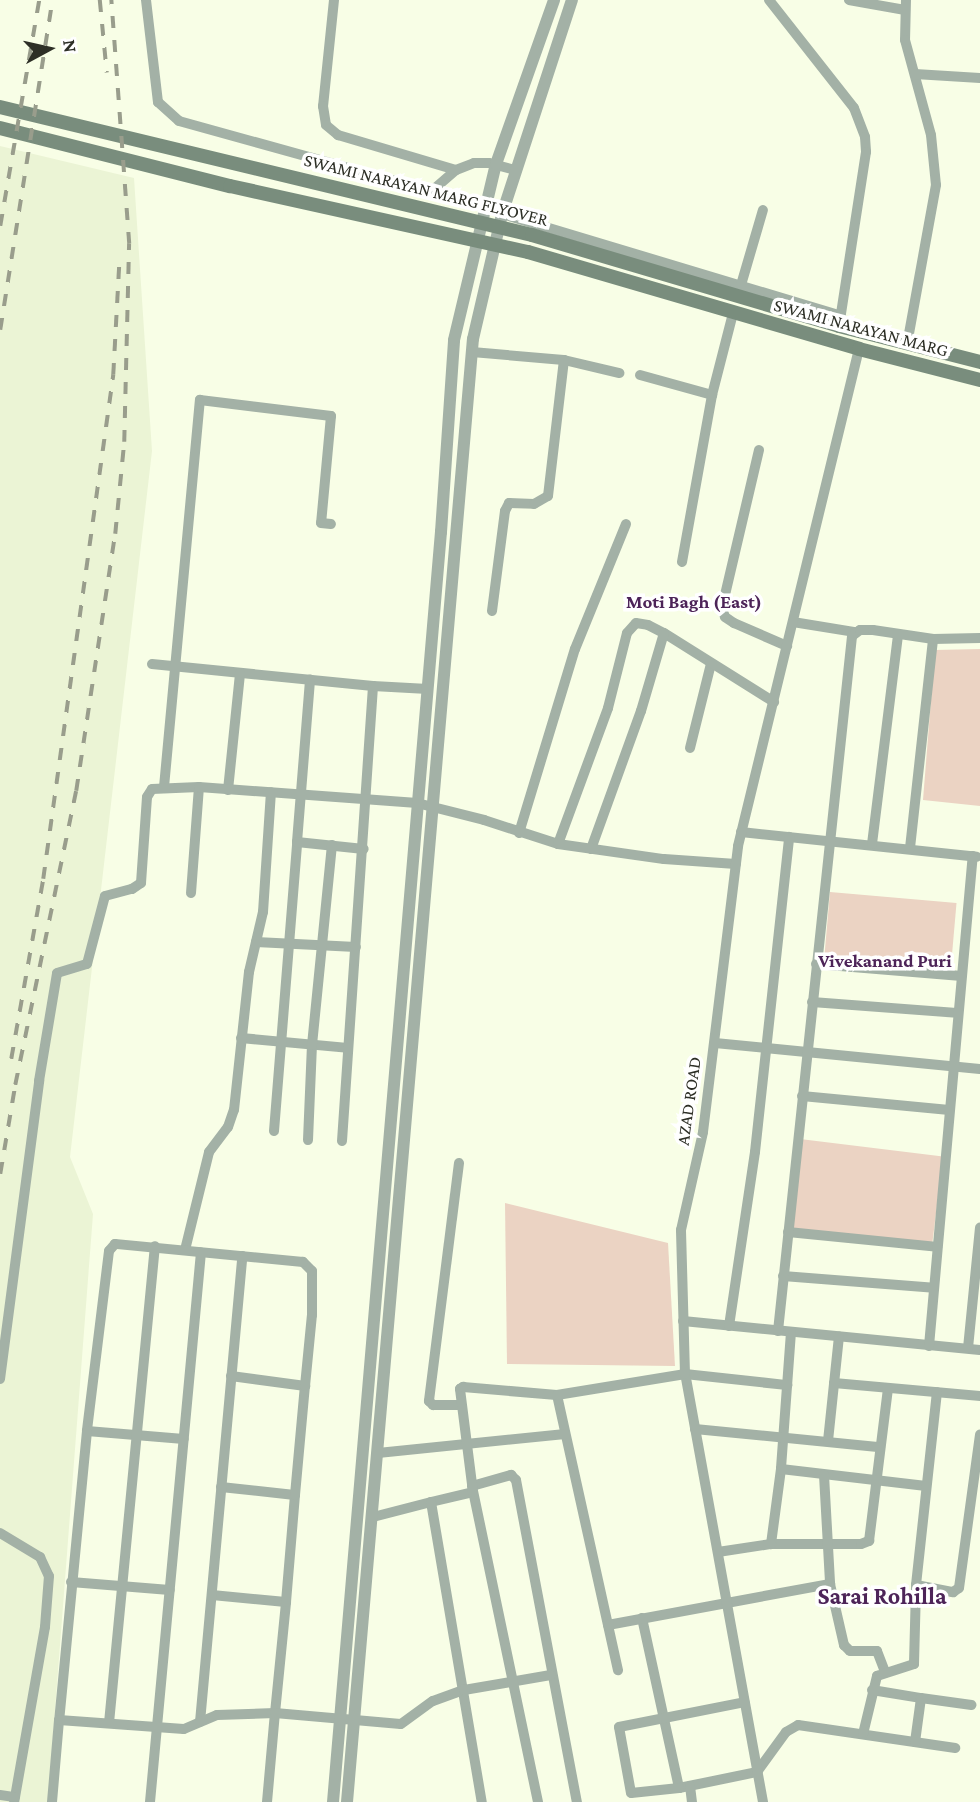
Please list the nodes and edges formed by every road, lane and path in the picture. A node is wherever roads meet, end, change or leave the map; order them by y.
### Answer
1 (146, 0) edge
2 (334, 0) edge
3 (554, 0) edge
4 (572, 0) edge
5 (769, 0) edge
6 (849, 0) edge
7 (905, 5) edge
8 (915, 74) junction
9 (980, 78) edge
10 (0, 107) edge
11 (0, 128) edge
12 (496, 164) junction
13 (456, 170) junction
14 (515, 170) junction
15 (763, 210) dead end
16 (502, 214) junction
17 (741, 285) junction
18 (733, 313) junction
19 (840, 321) junction
20 (907, 344) junction
21 (859, 349) junction
22 (472, 352) junction
23 (564, 360) junction
24 (980, 362) edge
25 (619, 373) dead end
26 (640, 375) dead end
27 (980, 380) edge
28 (712, 395) junction
29 (759, 450) dead end
30 (331, 524) dead end
31 (626, 524) dead end
32 (682, 562) dead end
33 (492, 611) dead end
34 (793, 622) junction
35 (855, 632) junction
36 (664, 633) junction
37 (898, 635) junction
38 (980, 638) edge
39 (933, 639) junction
40 (786, 646) junction
41 (152, 664) dead end
42 (711, 664) junction
43 (174, 667) junction
44 (240, 674) junction
45 (310, 680) junction
46 (373, 686) junction
47 (428, 689) junction
48 (774, 702) junction
49 (690, 748) dead end
50 (164, 787) junction
51 (199, 787) junction
52 (228, 790) junction
53 (271, 792) junction
54 (300, 794) junction
55 (367, 799) junction
56 (417, 803) junction
57 (434, 805) junction
58 (519, 832) junction
59 (741, 832) junction
60 (789, 837) junction
61 (828, 840) junction
62 (297, 842) junction
63 (558, 844) junction
64 (872, 844) junction
65 (332, 845) junction
66 (910, 848) junction
67 (364, 849) junction
68 (591, 849) junction
69 (977, 857) edge
70 (736, 864) junction
71 (191, 893) dead end
72 (256, 942) junction
73 (289, 942) junction
74 (322, 944) junction
75 (356, 947) junction
76 (816, 964) junction
77 (962, 976) junction
78 (812, 1002) junction
79 (957, 1013) junction
80 (241, 1038) junction
81 (282, 1043) junction
82 (715, 1043) junction
83 (312, 1045) junction
84 (348, 1048) junction
85 (765, 1048) junction
86 (806, 1052) junction
87 (953, 1066) junction
88 (980, 1069) edge
89 (802, 1096) junction
90 (949, 1110) junction
91 (274, 1131) dead end
92 (308, 1140) dead end
93 (342, 1141) dead end
94 (459, 1163) dead end
95 (980, 1228) edge
96 (788, 1232) junction
97 (155, 1245) junction
98 (937, 1247) junction
99 (186, 1250) junction
100 (201, 1252) junction
101 (242, 1256) junction
102 (783, 1276) junction
103 (934, 1288) junction
104 (683, 1321) junction
105 (729, 1326) junction
106 (778, 1331) junction
107 (791, 1332) junction
108 (839, 1337) junction
109 (929, 1346) junction
110 (974, 1349) edge
111 (685, 1374) junction
112 (231, 1376) junction
113 (0, 1379) edge
114 (834, 1383) junction
115 (787, 1385) junction
116 (306, 1386) junction
117 (888, 1388) junction
118 (937, 1392) junction
119 (557, 1395) junction
120 (980, 1396) edge
121 (461, 1405) junction
122 (695, 1429) junction
123 (87, 1431) junction
124 (565, 1434) junction
125 (980, 1434) edge
126 (783, 1435) junction
127 (138, 1436) junction
128 (184, 1439) junction
129 (828, 1441) junction
130 (466, 1444) junction
131 (880, 1447) junction
132 (378, 1453) junction
133 (781, 1469) junction
134 (824, 1475) junction
135 (877, 1479) junction
136 (926, 1486) junction
137 (221, 1488) junction
138 (472, 1489) junction
139 (295, 1495) junction
140 (431, 1502) junction
141 (373, 1517) junction
142 (0, 1533) edge
143 (771, 1544) junction
144 (825, 1544) junction
145 (718, 1552) junction
146 (71, 1582) junction
147 (830, 1584) junction
148 (916, 1585) junction
149 (122, 1586) junction
150 (170, 1590) junction
151 (212, 1595) junction
152 (727, 1601) junction
153 (286, 1602) junction
154 (642, 1618) junction
155 (608, 1625) junction
156 (618, 1670) dead end
157 (885, 1672) junction
158 (551, 1675) junction
159 (512, 1680) junction
160 (464, 1690) junction
161 (872, 1690) junction
162 (921, 1698) junction
163 (745, 1702) junction
164 (972, 1705) dead end
165 (275, 1713) junction
166 (340, 1718) junction
167 (665, 1719) junction
168 (59, 1720) junction
169 (355, 1720) junction
170 (200, 1722) junction
171 (109, 1723) junction
172 (158, 1726) junction
173 (863, 1734) junction
174 (915, 1742) junction
175 (955, 1748) dead end
176 (757, 1772) junction
177 (684, 1787) junction
178 (0, 1795) edge
179 (647, 1798) edge
180 (15, 1799) edge
181 (52, 1802) edge
182 (150, 1802) edge
183 (267, 1802) edge
184 (333, 1802) edge
185 (347, 1802) edge
186 (482, 1802) edge
187 (538, 1802) edge
188 (577, 1802) edge
189 (692, 1802) edge
190 (763, 1802) edge

1 - 13 street
2 - 13 street
3 - 12 street
4 - 14 street
5 - 19 street
6 - 7 street
7 - 8 street
8 - 9 street
8 - 20 street
10 - 19 main road, SWAMI NARAYAN MARG FLYOVER
11 - 18 main road, SWAMI NARAYAN MARG FLYOVER
12 - 13 street
12 - 14 street
12 - 47 street
14 - 16 street
15 - 17 street
16 - 17 street
16 - 22 street
17 - 19 street
18 - 21 main road, SWAMI NARAYAN MARG
18 - 28 street
19 - 20 main road, SWAMI NARAYAN MARG
20 - 24 main road, SWAMI NARAYAN MARG
21 - 27 main road, SWAMI NARAYAN MARG
21 - 34 street, AZAD ROAD
22 - 23 street
22 - 57 street
23 - 25 street
23 - 33 street
26 - 28 street
28 - 32 street
29 - 40 street
30 - 43 street
31 - 58 street
34 - 35 street
34 - 40 street, AZAD ROAD
35 - 37 street
35 - 61 street
36 - 42 street
36 - 63 street
36 - 68 street
37 - 39 street
37 - 64 street
38 - 39 street
39 - 66 street
40 - 48 street, AZAD ROAD
41 - 43 street
42 - 48 street
42 - 49 street
43 - 44 street
43 - 50 street
44 - 45 street
44 - 52 street
45 - 46 street
45 - 54 street
46 - 47 street
46 - 55 street
47 - 56 street
48 - 59 street, AZAD ROAD
50 - 51 street
50 - 113 street
51 - 52 street
51 - 71 street
52 - 53 street
53 - 54 street
53 - 72 street
54 - 55 street
54 - 62 street
55 - 56 street
55 - 67 street
56 - 57 street
56 - 166 street
57 - 58 street
57 - 132 street
58 - 63 street
59 - 60 street
59 - 70 street, AZAD ROAD
60 - 61 street
60 - 85 street
61 - 64 street
61 - 76 street
62 - 65 street
62 - 73 street
63 - 68 street
64 - 66 street
65 - 67 street
65 - 74 street
66 - 69 street
67 - 75 street
68 - 70 street
69 - 77 street
70 - 82 street, AZAD ROAD
72 - 73 street
72 - 80 street
73 - 74 street
73 - 81 street
74 - 75 street
74 - 83 street
75 - 84 street
76 - 77 street
76 - 78 street
77 - 79 street
78 - 79 street
78 - 86 street
79 - 87 street
80 - 81 street
80 - 99 street
81 - 83 street
81 - 91 street
82 - 85 street
82 - 104 street, AZAD ROAD
83 - 84 street
83 - 92 street
84 - 93 street
85 - 86 street
85 - 105 street
86 - 87 street
86 - 89 street
87 - 88 street
87 - 90 street
89 - 90 street
89 - 96 street
90 - 98 street
94 - 121 street
95 - 110 street
96 - 98 street
96 - 102 street
97 - 99 street
97 - 123 street
97 - 127 street
98 - 103 street
99 - 100 street
100 - 101 street
100 - 128 street
101 - 112 street
101 - 116 street
102 - 103 street
102 - 106 street
103 - 109 street
104 - 105 street
104 - 111 street, AZAD ROAD
105 - 106 street
106 - 107 street
107 - 108 street
107 - 115 street
108 - 109 street
108 - 114 street
109 - 110 street
111 - 115 street
111 - 119 street
111 - 122 street, AZAD ROAD
112 - 116 street
112 - 137 street
114 - 117 street
114 - 129 street
115 - 126 street
116 - 139 street
117 - 118 street
117 - 131 street
118 - 120 street
118 - 136 street
119 - 121 street
119 - 124 street
121 - 130 street
122 - 126 street
122 - 145 street, AZAD ROAD
123 - 127 street
123 - 146 street
124 - 130 street
124 - 155 street
125 - 148 street
126 - 129 street
126 - 133 street
127 - 128 street
127 - 149 street
128 - 150 street
129 - 131 street
130 - 132 street
130 - 138 street
131 - 135 street
132 - 141 street
133 - 134 street
133 - 143 street
134 - 135 street
134 - 144 street
135 - 136 street
135 - 144 street
136 - 148 street
137 - 139 street
137 - 151 street
138 - 140 street
138 - 158 street
138 - 159 street
139 - 153 street
140 - 141 street
140 - 160 street
141 - 169 street
142 - 180 street
143 - 144 street
143 - 145 street
144 - 147 street
145 - 152 street, AZAD ROAD
146 - 149 street
146 - 168 street
147 - 152 street
147 - 157 street
148 - 157 street
149 - 150 street
149 - 171 street
150 - 172 street
151 - 153 street
151 - 170 street
152 - 154 street
152 - 163 street, AZAD ROAD
153 - 165 street
154 - 155 street
154 - 167 street
155 - 156 street
157 - 161 street
158 - 159 street
158 - 188 street
159 - 160 street
159 - 187 street
160 - 169 street
160 - 186 street
161 - 162 street
161 - 173 street
162 - 164 street
162 - 174 street
163 - 167 street
163 - 176 street, AZAD ROAD
165 - 166 street
165 - 170 street
165 - 183 street
166 - 169 street
166 - 184 street
167 - 177 street
167 - 179 street
168 - 171 street
168 - 181 street
169 - 185 street
170 - 172 street
171 - 172 street
172 - 182 street
173 - 174 street
173 - 176 street
174 - 175 street
176 - 177 street
176 - 190 street, AZAD ROAD
177 - 179 street
177 - 189 street
178 - 180 street

